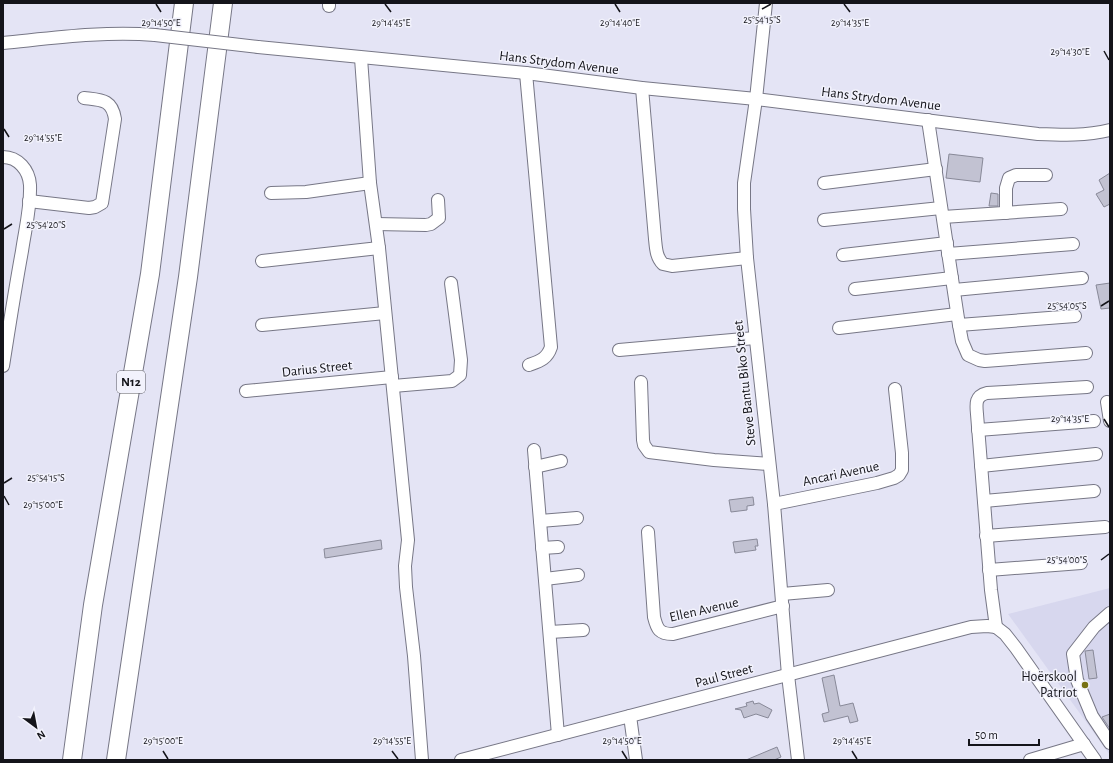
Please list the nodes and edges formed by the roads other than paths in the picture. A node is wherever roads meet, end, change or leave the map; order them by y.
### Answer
1 (184, 3) edge
2 (223, 3) edge
3 (766, 3) edge
4 (3, 43) edge
5 (361, 58) junction
6 (526, 73) junction
7 (642, 88) junction
8 (84, 98) dead end
9 (756, 99) junction
10 (928, 120) junction
11 (1110, 130) edge
12 (3, 157) edge
13 (936, 169) junction
14 (1046, 176) dead end
15 (370, 183) junction
16 (824, 183) dead end
17 (271, 193) dead end
18 (438, 200) dead end
19 (29, 201) junction
20 (1061, 209) dead end
21 (942, 213) junction
22 (1006, 213) junction
23 (824, 220) dead end
24 (376, 224) junction
25 (1072, 244) dead end
26 (379, 248) junction
27 (947, 249) junction
28 (843, 255) dead end
29 (747, 258) junction
30 (262, 261) dead end
31 (952, 278) junction
32 (1082, 278) dead end
33 (451, 283) dead end
34 (855, 289) dead end
35 (954, 290) junction
36 (385, 313) junction
37 (1075, 316) dead end
38 (958, 320) junction
39 (262, 325) dead end
40 (838, 328) dead end
41 (755, 338) junction
42 (619, 350) dead end
43 (1086, 353) dead end
44 (529, 365) dead end
45 (3, 366) edge
46 (392, 382) junction
47 (641, 382) dead end
48 (1087, 387) dead end
49 (895, 388) dead end
50 (246, 391) dead end
51 (1108, 402) dead end
52 (1094, 421) dead end
53 (1110, 421) edge
54 (978, 430) junction
55 (534, 450) dead end
56 (1096, 454) dead end
57 (561, 461) dead end
58 (769, 464) junction
59 (981, 466) junction
60 (535, 467) junction
61 (1094, 491) dead end
62 (984, 501) junction
63 (774, 504) junction
64 (577, 518) dead end
65 (540, 521) junction
66 (1105, 527) dead end
67 (648, 532) dead end
68 (986, 536) junction
69 (558, 547) dead end
70 (542, 548) junction
71 (1081, 563) dead end
72 (989, 570) junction
73 (578, 575) dead end
74 (545, 579) junction
75 (828, 590) dead end
76 (782, 600) junction
77 (1110, 614) edge
78 (996, 627) junction
79 (583, 630) dead end
80 (550, 632) junction
81 (788, 675) junction
82 (630, 716) junction
83 (558, 736) junction
84 (1110, 743) edge
85 (1084, 744) junction
86 (72, 760) edge
87 (116, 760) edge
88 (422, 760) edge
89 (461, 760) edge
90 (636, 760) edge
91 (798, 760) edge
92 (1030, 760) edge
93 (1095, 760) edge

1 - 86 highway, N12
2 - 87 highway
3 - 9 street, Steve Bantu Biko Street
4 - 5 street, Hans Strydom Avenue, bridge
5 - 6 street, Hans Strydom Avenue
5 - 15 street
6 - 7 street, Hans Strydom Avenue
6 - 44 street
7 - 9 street, Hans Strydom Avenue
7 - 29 street
8 - 19 street
9 - 10 street, Hans Strydom Avenue
9 - 29 street, Steve Bantu Biko Street
10 - 11 street, Hans Strydom Avenue
10 - 13 street
12 - 19 street
13 - 16 street
13 - 21 street
14 - 22 street
15 - 17 street
15 - 24 street
18 - 24 street
19 - 45 street
20 - 22 street
21 - 22 street
21 - 23 street
21 - 27 street
24 - 26 street
25 - 27 street
26 - 30 street
26 - 36 street
27 - 28 street
27 - 31 street
29 - 41 street, Steve Bantu Biko Street
31 - 34 street
31 - 35 street
32 - 35 street
33 - 46 street, Darius Street
35 - 38 street
36 - 39 street
36 - 46 street
37 - 38 street
38 - 40 street
38 - 43 street
41 - 42 street
41 - 58 street, Steve Bantu Biko Street
46 - 50 street, Darius Street
46 - 88 street
47 - 58 street
48 - 54 street
49 - 63 street, Ancari Avenue
51 - 53 street
52 - 54 street
54 - 59 street
55 - 60 street
56 - 59 street
57 - 60 street
58 - 63 street, Steve Bantu Biko Street
59 - 62 street
60 - 65 street
61 - 62 street
62 - 68 street
63 - 76 street, Steve Bantu Biko Street
64 - 65 street
65 - 70 street
66 - 68 street
67 - 76 street, Ellen Avenue
68 - 72 street
69 - 70 street
70 - 74 street
71 - 72 street
72 - 78 street
73 - 74 street
74 - 80 street
75 - 76 street
76 - 81 street, Steve Bantu Biko Street
77 - 84 street
78 - 81 street, Paul Street
78 - 85 street
79 - 80 street
80 - 83 street
81 - 82 street, Paul Street
81 - 91 street, Steve Bantu Biko Street
82 - 83 street, Paul Street
82 - 90 street
83 - 89 street, Paul Street
85 - 92 street
85 - 93 street

